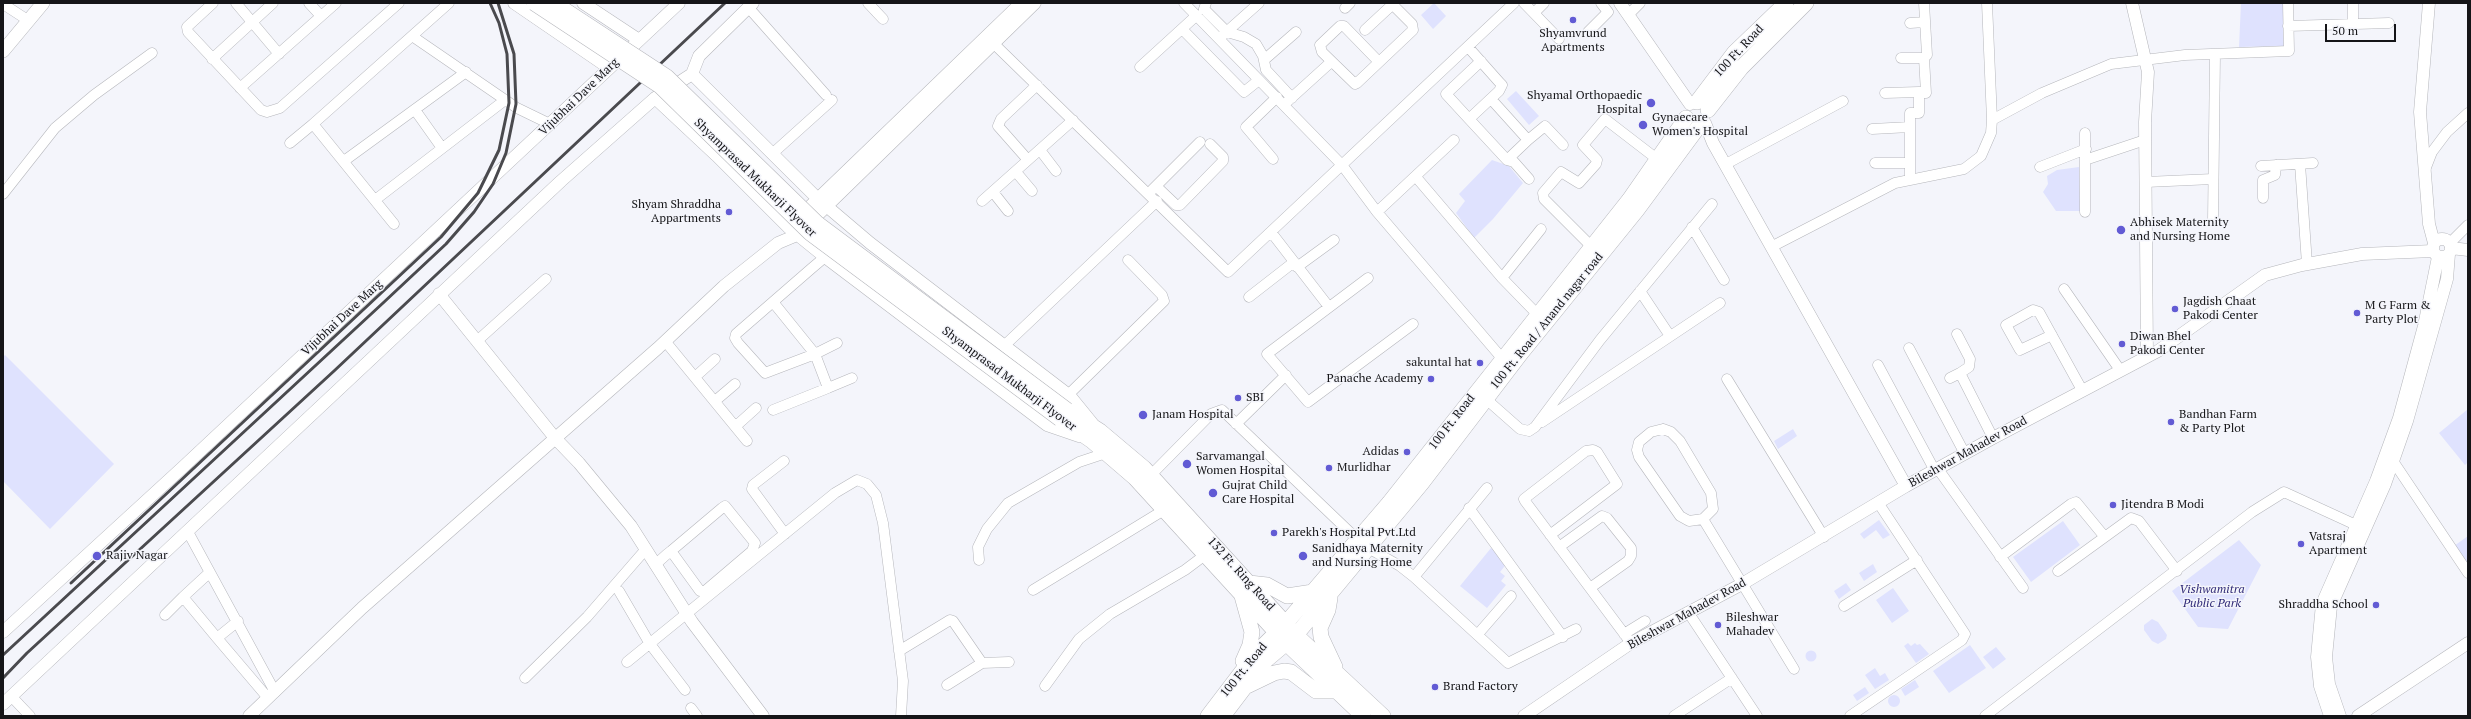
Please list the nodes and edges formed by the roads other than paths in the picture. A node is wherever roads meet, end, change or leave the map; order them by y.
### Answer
1 (35, 3) edge
2 (43, 3) edge
3 (213, 3) edge
4 (236, 3) edge
5 (273, 3) edge
6 (309, 3) edge
7 (336, 3) edge
8 (400, 3) edge
9 (449, 3) edge
10 (514, 3) edge
11 (534, 3) edge
12 (554, 3) edge
13 (583, 3) edge
14 (679, 3) edge
15 (868, 3) edge
16 (1021, 3) edge
17 (1035, 3) edge
18 (1184, 3) edge
19 (1206, 3) edge
20 (1259, 3) edge
21 (1514, 3) edge
22 (1524, 3) edge
23 (1544, 3) edge
24 (1601, 3) edge
25 (1620, 3) edge
26 (1640, 3) edge
27 (1786, 3) edge
28 (1806, 3) edge
29 (1924, 3) edge
30 (1986, 3) edge
31 (2132, 3) edge
32 (2288, 3) edge
33 (2353, 3) edge
34 (2430, 3) edge
35 (3, 4) edge
36 (1392, 4) edge
37 (751, 5) edge
38 (1534, 13) junction
39 (1629, 14) junction
40 (1197, 15) junction
41 (320, 16) junction
42 (23, 17) junction
43 (883, 19) dead end
44 (1925, 22) junction
45 (251, 23) junction
46 (1910, 23) dead end
47 (2389, 23) dead end
48 (2353, 24) junction
49 (2288, 26) junction
50 (1182, 29) junction
51 (1366, 30) dead end
52 (1296, 32) dead end
53 (1588, 32) dead end
54 (1223, 35) junction
55 (412, 36) junction
56 (1559, 39) dead end
57 (640, 40) junction
58 (990, 40) junction
59 (3, 42) edge
60 (1468, 47) junction
61 (3, 51) edge
62 (152, 53) dead end
63 (279, 54) junction
64 (2215, 54) junction
65 (212, 58) junction
66 (1901, 58) dead end
67 (1924, 58) junction
68 (1481, 61) junction
69 (2145, 61) junction
70 (1331, 62) junction
71 (1379, 62) junction
72 (1265, 65) junction
73 (1140, 67) dead end
74 (609, 68) junction
75 (466, 72) junction
76 (692, 74) junction
77 (1258, 78) junction
78 (1037, 85) junction
79 (240, 88) junction
80 (1920, 92) junction
81 (1885, 93) dead end
82 (655, 98) junction
83 (1292, 98) junction
84 (1491, 99) junction
85 (505, 100) junction
86 (1280, 101) junction
87 (1843, 101) dead end
88 (414, 110) junction
89 (2468, 113) edge
90 (1698, 114) junction
91 (1468, 119) junction
92 (1073, 120) junction
93 (1992, 120) junction
94 (313, 124) junction
95 (550, 124) junction
96 (1910, 127) junction
97 (1872, 129) dead end
98 (2086, 133) dead end
99 (1454, 140) dead end
100 (1528, 140) junction
101 (2145, 140) junction
102 (290, 142) dead end
103 (1563, 145) dead end
104 (442, 148) junction
105 (1040, 150) junction
106 (2086, 150) junction
107 (772, 154) junction
108 (1273, 158) dead end
109 (1657, 159) junction
110 (1028, 160) junction
111 (1507, 160) junction
112 (2085, 160) junction
113 (344, 161) junction
114 (1875, 163) dead end
115 (1909, 163) junction
116 (2313, 163) dead end
117 (1726, 164) junction
118 (2300, 164) junction
119 (1342, 165) junction
120 (2276, 165) junction
121 (2261, 166) dead end
122 (2040, 167) dead end
123 (2425, 170) junction
124 (1056, 171) dead end
125 (1016, 172) junction
126 (1416, 176) junction
127 (1529, 179) dead end
128 (2214, 179) junction
129 (1910, 180) junction
130 (2146, 182) junction
131 (1153, 190) junction
132 (1032, 191) dead end
133 (993, 192) junction
134 (3, 194) edge
135 (2263, 198) dead end
136 (375, 200) junction
137 (982, 201) dead end
138 (1157, 201) junction
139 (822, 202) junction
140 (1712, 204) dead end
141 (1008, 211) dead end
142 (1377, 212) junction
143 (2085, 212) dead end
144 (2213, 221) dead end
145 (394, 224) dead end
146 (2468, 225) edge
147 (1692, 227) junction
148 (1541, 229) dead end
149 (793, 231) junction
150 (1271, 232) junction
151 (1334, 240) dead end
152 (1591, 246) junction
153 (1773, 246) junction
154 (2442, 249) junction
155 (2468, 250) edge
156 (825, 257) junction
157 (1128, 260) dead end
158 (2307, 264) junction
159 (1296, 265) junction
160 (1368, 278) dead end
161 (1502, 278) junction
162 (546, 279) dead end
163 (1724, 280) dead end
164 (2064, 289) dead end
165 (1640, 291) junction
166 (440, 294) junction
167 (1249, 297) dead end
168 (773, 302) junction
169 (1720, 303) dead end
170 (1329, 307) junction
171 (1538, 314) junction
172 (1413, 324) dead end
173 (1957, 334) dead end
174 (2052, 335) junction
175 (1670, 336) junction
176 (477, 341) junction
177 (665, 341) junction
178 (837, 343) dead end
179 (1005, 345) junction
180 (1909, 348) dead end
181 (814, 354) junction
182 (2147, 356) junction
183 (715, 359) dead end
184 (1506, 363) junction
185 (1878, 365) dead end
186 (2120, 370) junction
187 (1960, 373) junction
188 (1286, 375) junction
189 (695, 377) junction
190 (852, 378) dead end
191 (1950, 378) dead end
192 (1727, 379) dead end
193 (735, 384) dead end
194 (828, 388) junction
195 (2082, 390) junction
196 (1486, 399) junction
197 (715, 401) junction
198 (756, 408) dead end
199 (1065, 408) junction
200 (773, 410) dead end
201 (1236, 424) junction
202 (736, 426) junction
203 (1535, 427) junction
204 (1096, 436) junction
205 (555, 438) junction
206 (1993, 438) junction
207 (747, 441) dead end
208 (1106, 453) junction
209 (1964, 454) junction
210 (784, 461) dead end
211 (2393, 461) junction
212 (1936, 470) junction
213 (1151, 475) junction
214 (1906, 486) junction
215 (1487, 488) dead end
216 (1879, 504) junction
217 (1469, 508) junction
218 (1164, 510) junction
219 (1703, 519) junction
220 (2356, 525) junction
221 (188, 532) junction
222 (785, 534) junction
223 (1550, 535) junction
224 (2104, 536) junction
225 (1824, 537) junction
226 (1363, 544) junction
227 (1559, 547) junction
228 (646, 549) junction
229 (671, 551) junction
230 (1206, 555) junction
231 (2000, 557) junction
232 (979, 560) dead end
233 (1917, 560) junction
234 (656, 564) junction
235 (2058, 571) dead end
236 (2177, 571) junction
237 (209, 573) junction
238 (2468, 573) edge
239 (1414, 577) junction
240 (1742, 584) junction
241 (1590, 588) junction
242 (2022, 588) dead end
243 (1246, 589) junction
244 (1033, 590) dead end
245 (619, 591) dead end
246 (1313, 592) junction
247 (1330, 594) junction
248 (1511, 596) dead end
249 (183, 597) junction
250 (1844, 606) dead end
251 (1688, 612) junction
252 (165, 614) dead end
253 (687, 614) junction
254 (238, 621) junction
255 (1645, 621) dead end
256 (1281, 628) junction
257 (1576, 629) dead end
258 (3, 632) edge
259 (1478, 634) junction
260 (1563, 637) junction
261 (217, 638) junction
262 (1291, 639) junction
263 (1628, 639) junction
264 (2468, 643) edge
265 (650, 644) junction
266 (2468, 650) edge
267 (899, 651) junction
268 (627, 662) dead end
269 (1009, 662) dead end
270 (982, 663) junction
271 (1794, 669) dead end
272 (1242, 672) junction
273 (1339, 675) junction
274 (525, 678) dead end
275 (1732, 678) junction
276 (947, 685) dead end
277 (1045, 686) dead end
278 (1244, 688) junction
279 (684, 690) dead end
280 (1337, 691) junction
281 (272, 695) junction
282 (7, 700) edge
283 (1529, 715) edge
284 (1677, 715) edge
285 (30, 716) edge
286 (249, 716) edge
287 (763, 716) edge
288 (901, 716) edge
289 (1208, 716) edge
290 (1223, 716) edge
291 (1363, 716) edge
292 (1383, 716) edge
293 (1757, 716) edge
294 (1850, 716) edge
295 (1985, 716) edge
296 (2330, 716) edge
297 (2340, 716) edge
298 (2358, 716) edge
299 (2369, 716) edge

1 - 42 main road
2 - 61 main road
3 - 65 street
4 - 45 street
5 - 45 street
6 - 41 street
7 - 41 street
8 - 79 street
9 - 55 street
10 - 74 street
11 - 199 main road, Shyamprasad Mukharji Flyover, bridge
12 - 199 main road, Shyamprasad Mukharji Flyover, bridge
13 - 57 street
14 - 57 street, Vijubhai Dave Marg
15 - 43 street
16 - 58 street
17 - 58 street
18 - 40 street
19 - 54 street
20 - 54 street
21 - 60 street
22 - 38 street
23 - 38 street
24 - 53 street
25 - 39 street
26 - 39 street
27 - 90 main road, 100 Ft. Road
28 - 90 main road, 100 Ft. Road / Anand nagar road
29 - 44 street
30 - 93 street
31 - 69 street
32 - 49 street
33 - 48 street
34 - 123 street
35 - 42 street
36 - 51 street
36 - 71 street
37 - 76 street
37 - 107 street
38 - 56 street
39 - 90 street
40 - 50 street
40 - 54 street
41 - 63 street
42 - 59 main road
44 - 46 street
44 - 67 street
45 - 63 street
45 - 65 street
47 - 48 street
48 - 49 street
49 - 64 street
50 - 73 street
50 - 77 street
52 - 72 street
54 - 72 street
54 - 77 street
55 - 75 street
55 - 94 street
57 - 74 street, Vijubhai Dave Marg
58 - 78 street
58 - 139 street
60 - 68 street
60 - 119 street
62 - 134 street
63 - 79 street
64 - 69 street
64 - 128 street
65 - 79 street
66 - 67 street
67 - 80 street
68 - 84 street
68 - 91 street
69 - 93 street
69 - 101 street
70 - 71 street
70 - 71 street
70 - 83 street
72 - 77 street
72 - 83 street
74 - 95 street, Vijubhai Dave Marg
75 - 85 street
75 - 88 street
76 - 82 street
76 - 107 street
77 - 86 street
78 - 92 street
78 - 110 street
80 - 81 street
80 - 96 street
82 - 149 street
82 - 166 street
83 - 86 street
84 - 91 street
84 - 100 street
85 - 95 street
85 - 104 street
86 - 108 street
86 - 119 street
87 - 117 street
88 - 104 street
88 - 113 street
89 - 123 street
90 - 109 main road, 100 Ft. Road
90 - 117 street
90 - 184 main road, 100 Ft. Road / Anand nagar road
91 - 111 street
92 - 105 street
92 - 131 street
93 - 129 street
94 - 102 street
94 - 113 street
95 - 258 street, Vijubhai Dave Marg
96 - 97 street
96 - 115 street
98 - 106 street
99 - 126 street
100 - 103 street
100 - 111 street
101 - 112 street
101 - 130 street
104 - 136 street
105 - 110 street
105 - 124 street
106 - 112 street
106 - 122 street
107 - 139 street
109 - 152 main road, 100 Ft. Road
109 - 152 street
110 - 125 street
111 - 127 street
112 - 143 street
113 - 136 street
114 - 115 street
115 - 129 street
116 - 118 street
117 - 153 street
118 - 120 street
118 - 158 street
119 - 142 street
119 - 150 street
120 - 121 street
120 - 135 street
123 - 154 street
125 - 132 street
125 - 133 street
126 - 142 street
126 - 161 street
128 - 130 street
128 - 144 street
129 - 153 street
130 - 182 street
131 - 131 street
131 - 138 street
133 - 137 street
133 - 141 street
136 - 145 street
138 - 150 street
138 - 179 street
139 - 149 street
139 - 179 street
140 - 147 street
142 - 184 street
146 - 154 street
147 - 163 street
147 - 165 street
148 - 161 street
149 - 156 street
149 - 177 street
150 - 159 street
151 - 159 street
152 - 171 main road, 100 Ft. Road
153 - 214 street
154 - 155 street, Bileshwar Mahadev Road
154 - 158 street, Bileshwar Mahadev Road
154 - 211 street
154 - 220 street
156 - 168 street
156 - 204 street
157 - 199 street
158 - 182 street, Bileshwar Mahadev Road
159 - 167 street
159 - 170 street
160 - 170 street
161 - 171 street
162 - 176 street
164 - 186 street
165 - 175 street
165 - 203 street
166 - 176 street
166 - 221 street
168 - 181 street
168 - 181 street
169 - 175 street
170 - 188 street
171 - 184 main road, 100 Ft. Road
172 - 188 street
173 - 187 street
174 - 174 street
174 - 195 street
175 - 203 street
176 - 205 street
177 - 189 street
177 - 205 street
178 - 181 street
179 - 199 street
180 - 209 street
181 - 194 street
182 - 186 street, Bileshwar Mahadev Road
183 - 189 street
184 - 196 main road, 100 Ft. Road / Anand nagar road
184 - 226 main road, 100 Ft. Road
185 - 212 street
186 - 195 street, Bileshwar Mahadev Road
187 - 191 street
187 - 206 street
188 - 201 street
189 - 197 street
190 - 194 street
192 - 225 street
193 - 197 street
194 - 200 street
195 - 206 street, Bileshwar Mahadev Road
196 - 203 street
196 - 226 main road, 100 Ft. Road / Anand nagar road
197 - 202 street
198 - 202 street
199 - 204 main road, Shyamprasad Mukharji Flyover
199 - 204 street
201 - 213 street
201 - 226 street
202 - 207 street
204 - 208 main road, 132 Ft. Ring Road
204 - 213 main road, 132 Ft. Ring Road
205 - 228 street
205 - 281 street
206 - 209 street, Bileshwar Mahadev Road
208 - 218 main road, 132 Ft. Ring Road
208 - 232 street
209 - 212 street, Bileshwar Mahadev Road
210 - 222 street
211 - 238 street
211 - 297 street
212 - 214 street, Bileshwar Mahadev Road
212 - 231 street
213 - 243 main road, 132 Ft. Ring Road
214 - 216 street, Bileshwar Mahadev Road
215 - 217 street
216 - 225 street, Bileshwar Mahadev Road
216 - 233 street
217 - 239 street
217 - 260 street
218 - 230 main road, 132 Ft. Ring Road
218 - 244 street
219 - 219 street
219 - 240 street
220 - 236 street
220 - 296 street
221 - 237 street
221 - 282 street
222 - 253 street
222 - 267 street
223 - 223 street
223 - 227 street
224 - 231 street
224 - 235 street
224 - 236 street
225 - 240 street, Bileshwar Mahadev Road
226 - 239 street
226 - 246 main road, 100 Ft. Road
226 - 247 main road, 100 Ft. Road / Anand nagar road
227 - 241 street
227 - 241 street
228 - 234 street
228 - 274 street
229 - 229 street
229 - 234 street
230 - 243 main road, 132 Ft. Ring Road
230 - 277 street
231 - 242 street
233 - 250 street
233 - 294 street
234 - 253 street
236 - 295 street
237 - 249 street
237 - 254 street
239 - 259 street
240 - 251 street, Bileshwar Mahadev Road
240 - 271 street
241 - 263 street
243 - 246 main road
243 - 256 main road, 132 Ft. Ring Road
243 - 272 main road
245 - 265 street
246 - 256 main road, 100 Ft. Road
247 - 262 main road, 100 Ft. Road / Anand nagar road
247 - 273 main road
248 - 259 street
249 - 252 street
249 - 261 street
251 - 263 street, Bileshwar Mahadev Road
251 - 275 street
253 - 265 street
253 - 287 street
254 - 261 street
254 - 281 street
255 - 263 street
256 - 262 main road, 132 Ft. Ring Road
256 - 272 main road, 100 Ft. Road
257 - 260 street
259 - 260 street
261 - 281 street
262 - 273 main road, 132 Ft. Ring Road
262 - 278 main road, 100 Ft. Road / Anand nagar road
262 - 280 main road, 132 Ft. Ring Road
263 - 283 street, Bileshwar Mahadev Road
264 - 298 street
265 - 268 street
265 - 279 street
266 - 299 street
267 - 270 street
267 - 288 street
269 - 270 street
270 - 276 street
272 - 289 main road, 100 Ft. Road
273 - 292 main road, 132 Ft. Ring Road
275 - 284 street
275 - 293 street
278 - 280 main road
278 - 290 main road, 100 Ft. Road / Anand nagar road
280 - 291 main road, 132 Ft. Ring Road
281 - 286 street
282 - 285 street

